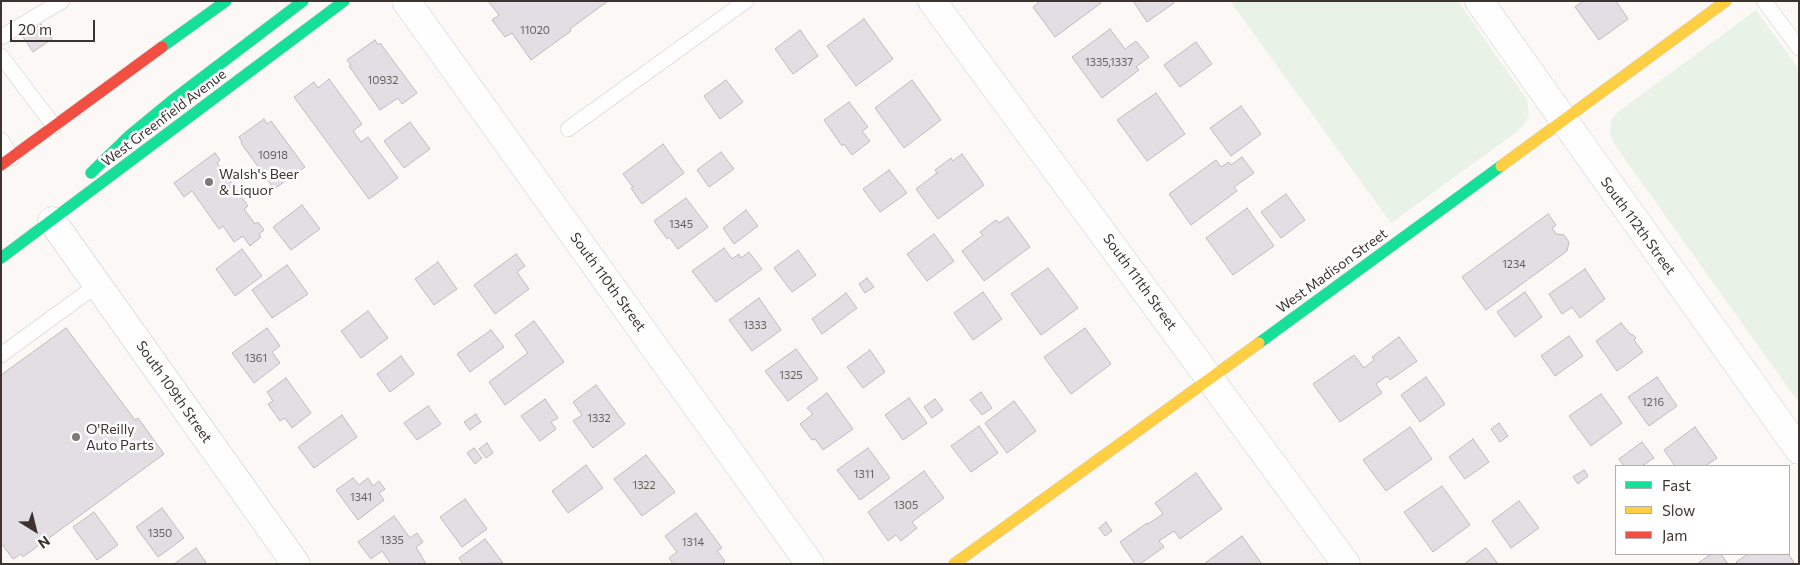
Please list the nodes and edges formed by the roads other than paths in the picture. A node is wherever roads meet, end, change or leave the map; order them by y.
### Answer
1 (62, 1) edge
2 (303, 1) edge
3 (344, 1) edge
4 (406, 1) edge
5 (746, 1) edge
6 (932, 1) edge
7 (1479, 1) edge
8 (1726, 1) edge
9 (1764, 1) edge
10 (217, 4) edge
11 (1, 37) edge
12 (1799, 48) edge
13 (1, 56) edge
14 (1563, 121) junction
15 (54, 126) junction
16 (568, 130) dead end
17 (1, 140) edge
18 (6, 161) edge
19 (52, 220) junction
20 (1, 258) edge
21 (97, 285) junction
22 (1, 355) edge
23 (1211, 378) junction
24 (1799, 450) edge
25 (296, 564) edge
26 (810, 564) edge
27 (954, 564) edge
28 (1346, 564) edge

1 - 11 lane
2 - 19 main road
3 - 19 main road, West Greenfield Avenue
4 - 26 street, South 110th Street
5 - 16 lane
6 - 23 street, South 111th Street
7 - 14 street, South 112th Street
8 - 14 main road, West Madison Street
9 - 12 lane
10 - 15 main road
13 - 15 lane
14 - 23 main road, West Madison Street
14 - 24 street, South 112th Street
15 - 18 main road
17 - 18 lane
19 - 20 main road, West Greenfield Avenue
19 - 21 street, South 109th Street
21 - 22 lane
21 - 25 street, South 109th Street
23 - 27 main road, West Madison Street
23 - 28 street, South 111th Street

